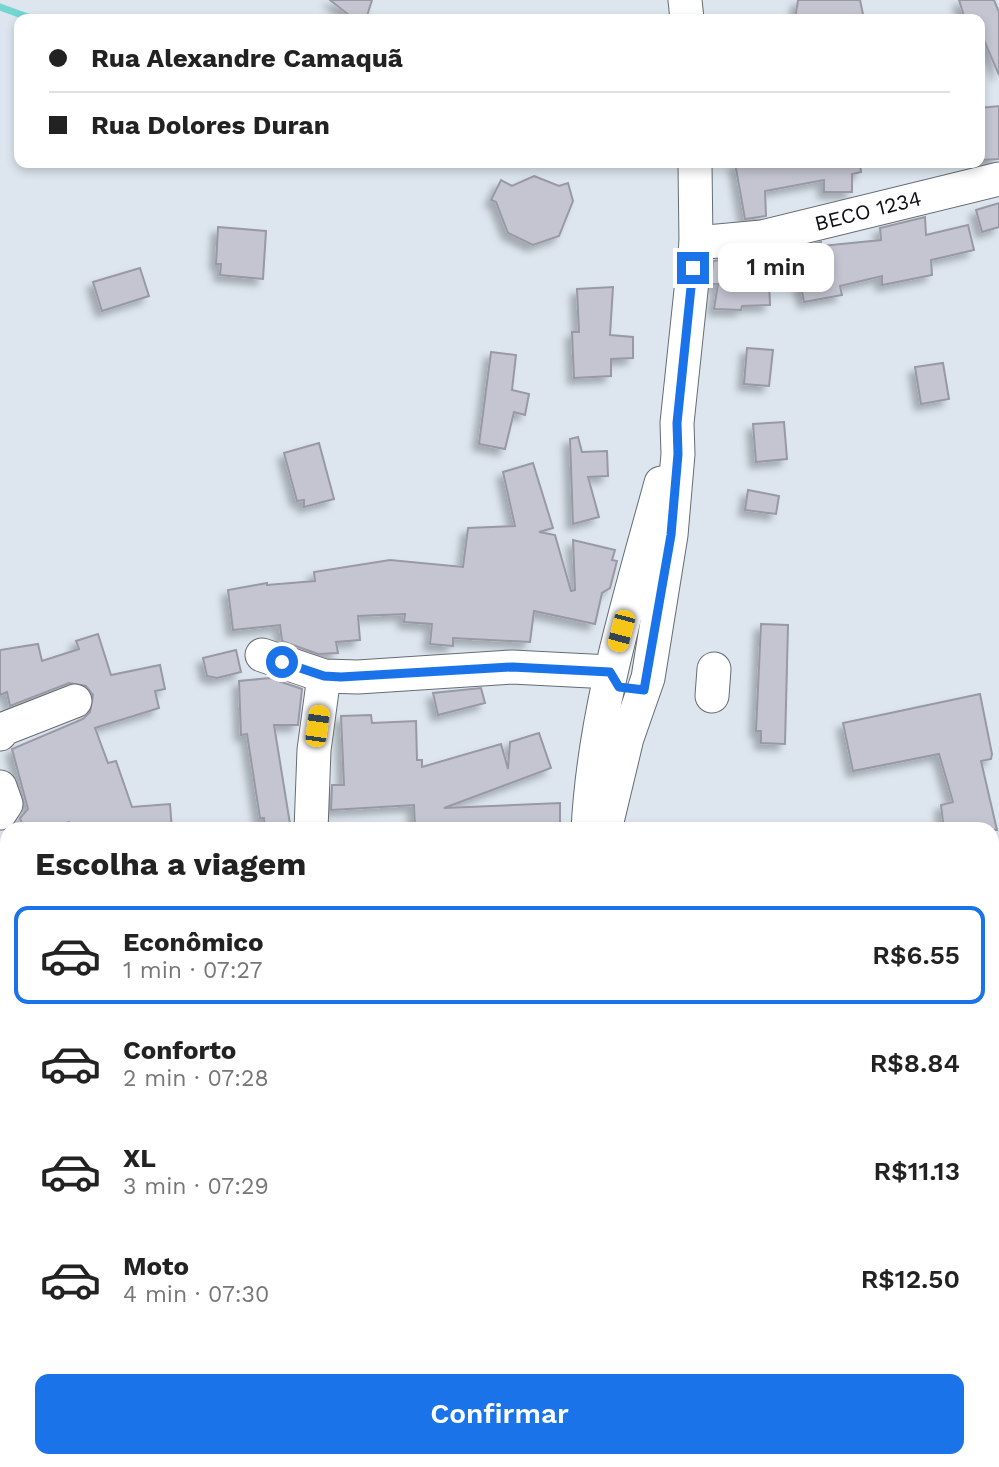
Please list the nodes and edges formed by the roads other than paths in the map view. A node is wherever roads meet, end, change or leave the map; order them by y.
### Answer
1 (695, 168) edge
2 (999, 179) edge
3 (696, 243) junction
4 (677, 423) junction
5 (262, 655) dead end
6 (610, 672) junction
7 (648, 675) junction
8 (324, 676) junction
9 (75, 701) dead end
10 (0, 734) edge
11 (0, 786) edge
12 (0, 813) edge
13 (311, 822) edge
14 (588, 822) edge
15 (607, 822) edge

1 - 3 street
2 - 3 street, BECO 1234
3 - 4 street
4 - 6 street
4 - 7 street
5 - 8 street
6 - 7 street
6 - 8 street
6 - 14 street
7 - 15 street
8 - 13 street
9 - 10 street
11 - 12 street

